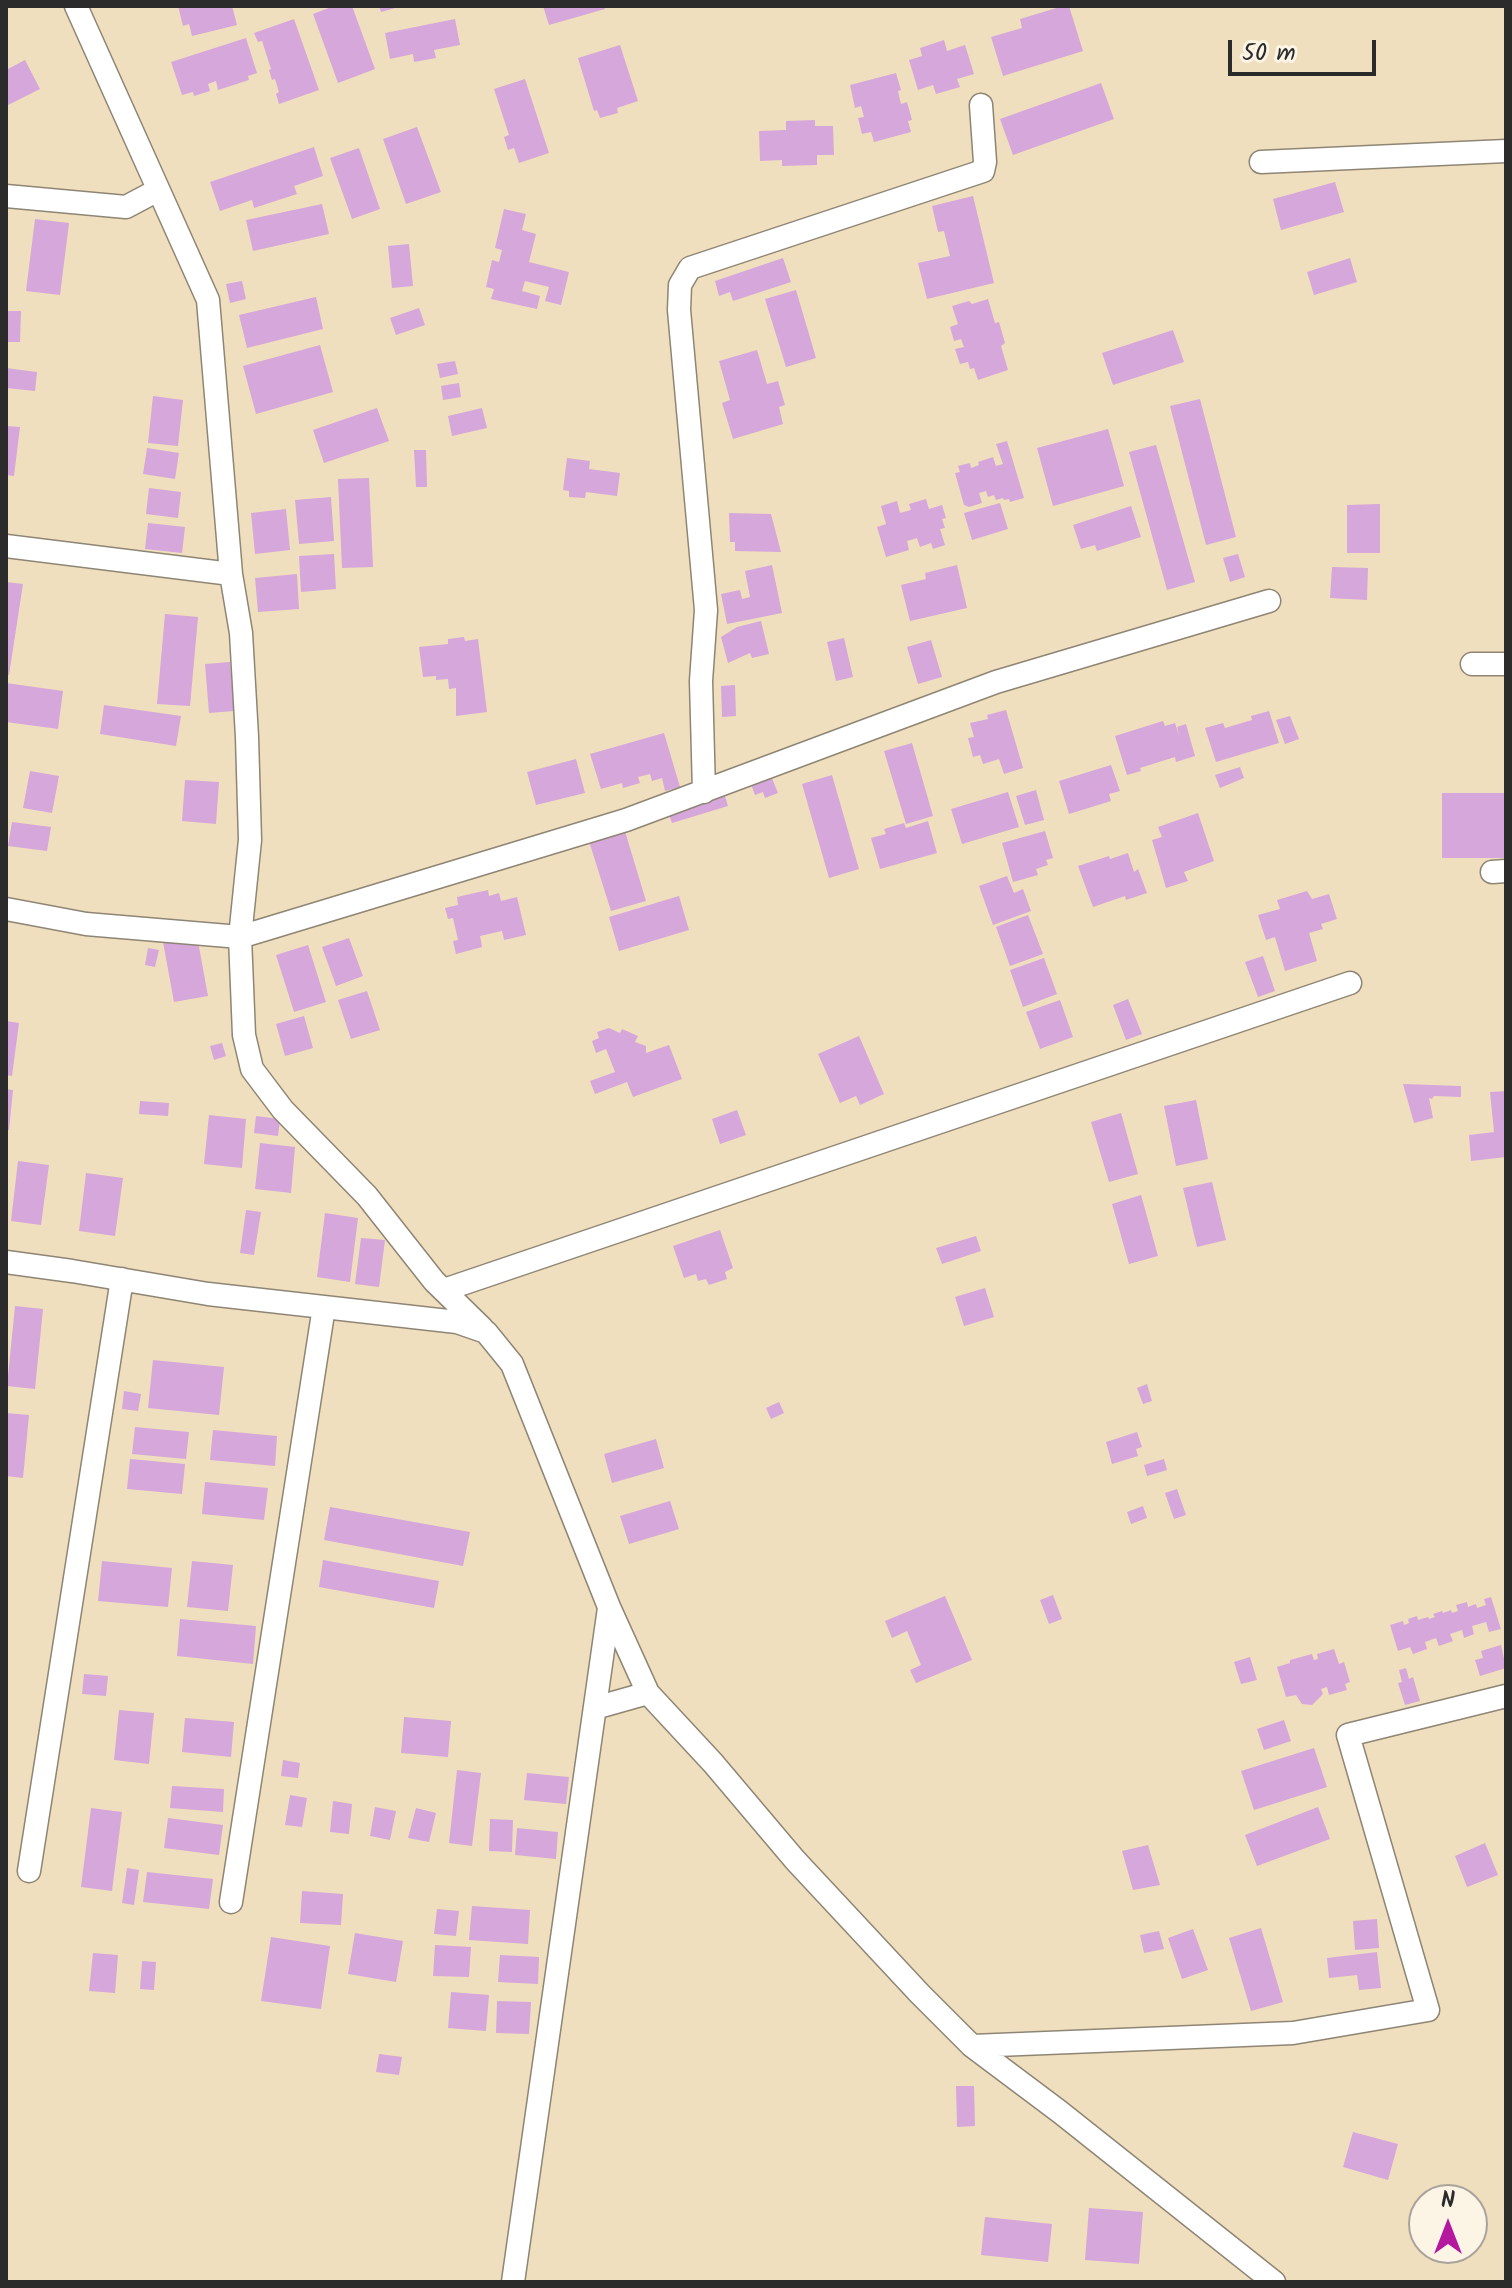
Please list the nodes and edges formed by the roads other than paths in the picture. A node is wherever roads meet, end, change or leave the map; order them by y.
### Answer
1 (76, 6) edge
2 (981, 105) dead end
3 (1506, 151) edge
4 (1261, 162) dead end
5 (158, 190) junction
6 (6, 196) edge
7 (6, 546) edge
8 (231, 574) junction
9 (1269, 601) dead end
10 (1472, 664) dead end
11 (1506, 664) edge
12 (704, 792) junction
13 (6, 909) edge
14 (240, 937) junction
15 (1350, 983) dead end
16 (6, 1262) edge
17 (122, 1279) junction
18 (444, 1290) junction
19 (324, 1307) junction
20 (486, 1332) junction
21 (609, 1607) junction
22 (648, 1693) junction
23 (1506, 1696) edge
24 (595, 1708) junction
25 (29, 1871) dead end
26 (231, 1902) dead end
27 (972, 2046) junction
28 (513, 2282) edge
29 (1274, 2282) edge

1 - 5 street
2 - 12 street
3 - 4 street
5 - 6 street
5 - 8 street
7 - 8 street
8 - 14 street
9 - 12 street
10 - 11 street
12 - 14 street
13 - 14 street
14 - 18 street
15 - 18 street
16 - 17 street
17 - 19 street
17 - 25 street
18 - 20 street
19 - 20 street
19 - 26 street
20 - 21 street
21 - 22 street
21 - 24 street
22 - 24 street
22 - 27 street
23 - 27 street
24 - 28 street
27 - 29 street

